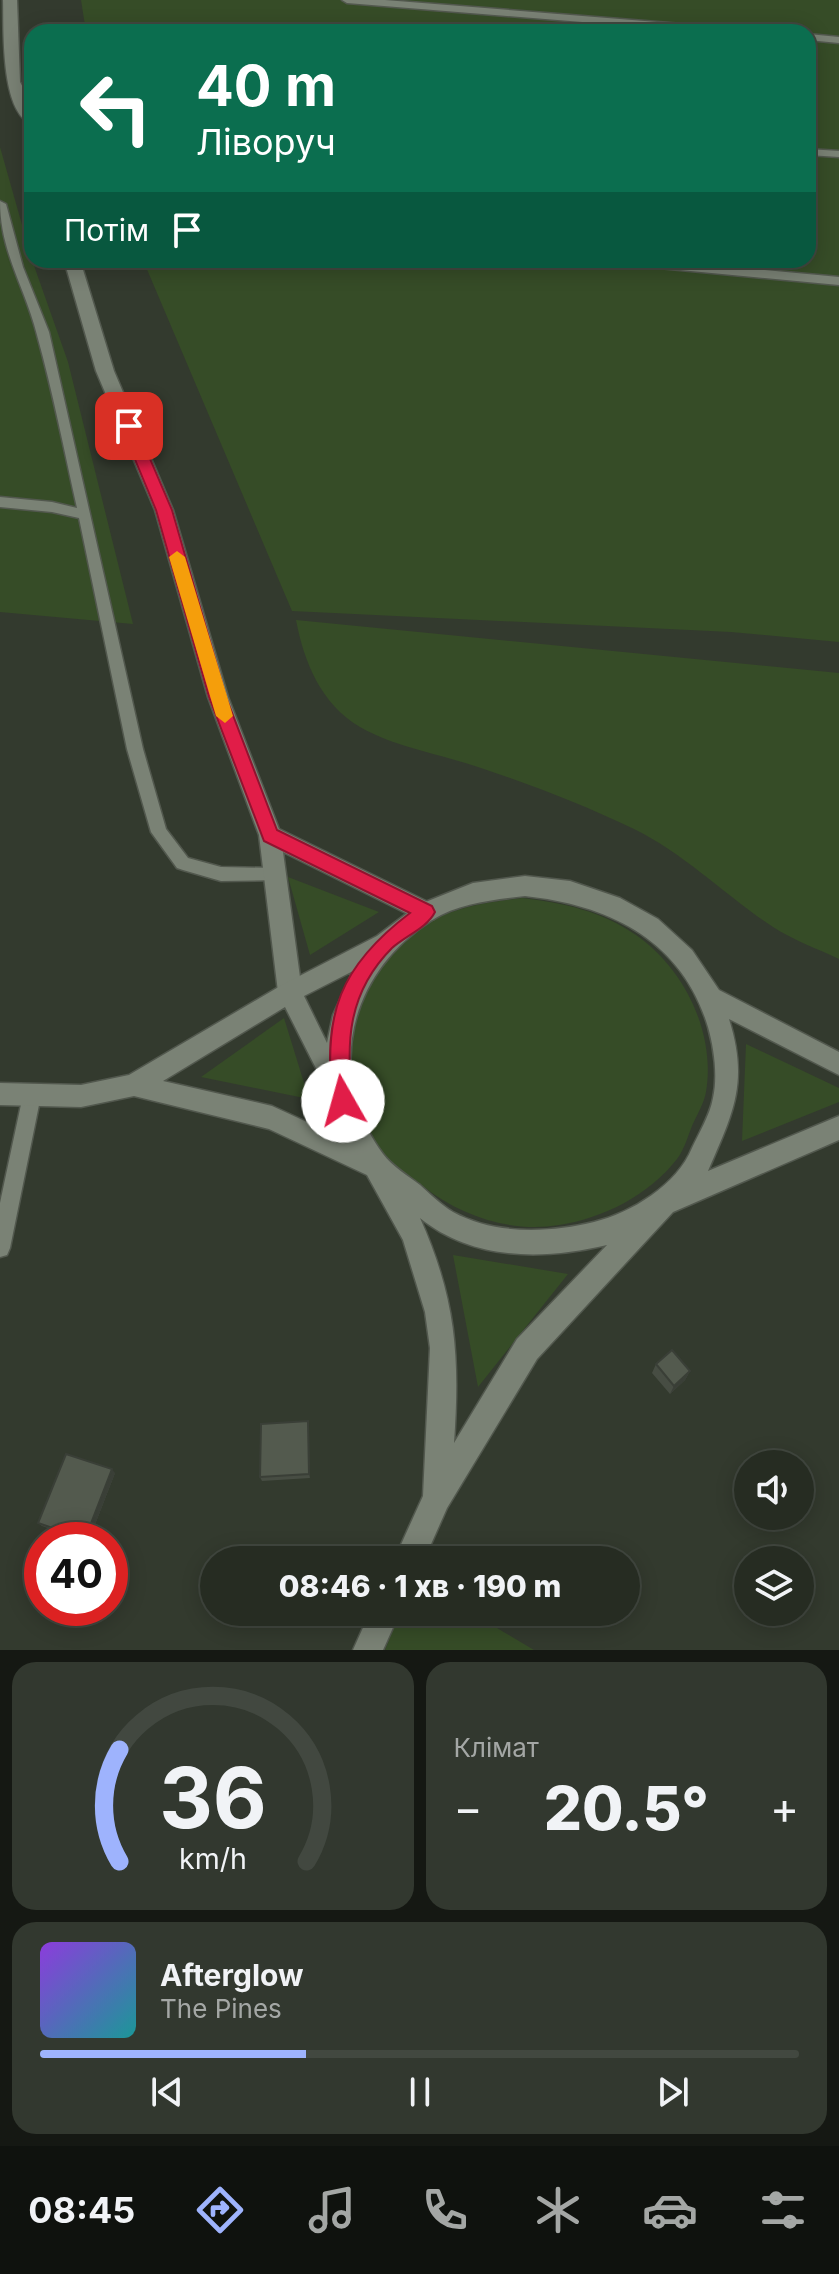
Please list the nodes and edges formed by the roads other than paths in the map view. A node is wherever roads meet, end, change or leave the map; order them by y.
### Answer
1 (10, 0) edge
2 (347, 0) edge
3 (645, 24) edge
4 (816, 38) edge
5 (839, 40) edge
6 (24, 103) edge
7 (816, 153) edge
8 (839, 154) edge
9 (0, 204) edge
10 (74, 268) edge
11 (702, 268) edge
12 (839, 281) edge
13 (0, 502) edge
14 (85, 515) junction
15 (270, 835) junction
16 (275, 875) junction
17 (426, 912) junction
18 (385, 943) junction
19 (290, 992) junction
20 (711, 997) junction
21 (839, 1064) edge
22 (134, 1085) junction
23 (0, 1094) edge
24 (32, 1095) junction
25 (343, 1101) junction
26 (839, 1128) edge
27 (377, 1167) junction
28 (663, 1203) junction
29 (0, 1248) edge
30 (437, 1498) junction
31 (415, 1546) edge
32 (379, 1626) edge
33 (368, 1650) edge

1 - 6 street
2 - 3 lane
4 - 5 lane
7 - 8 lane
9 - 14 lane
10 - 15 street
11 - 12 lane
13 - 14 lane
14 - 16 lane
15 - 16 street
15 - 17 street
16 - 19 street
17 - 18 street
17 - 20 street
18 - 19 street
18 - 25 street
19 - 22 street
19 - 25 street
20 - 21 street
20 - 28 street
22 - 24 street
22 - 27 street
23 - 24 street
24 - 29 lane
25 - 27 street
26 - 28 street
27 - 28 street
27 - 30 street
28 - 30 street
30 - 31 street
32 - 33 street

